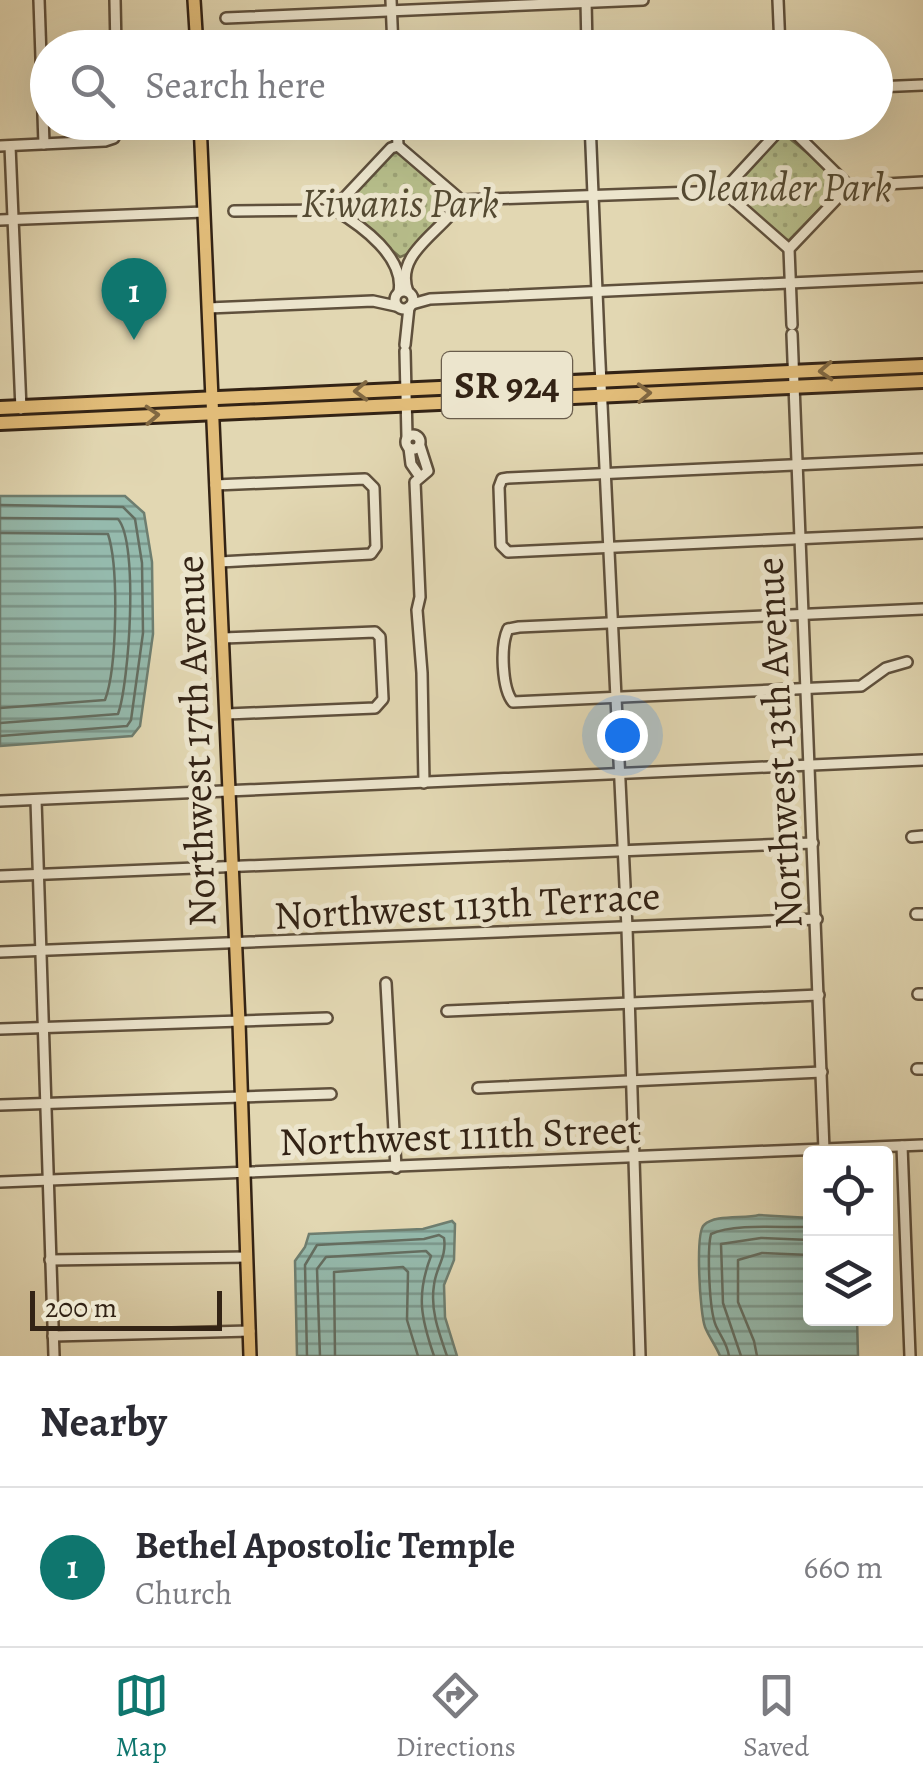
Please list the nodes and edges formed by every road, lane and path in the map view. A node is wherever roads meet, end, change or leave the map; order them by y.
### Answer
1 (38, 0) edge
2 (116, 0) edge
3 (194, 0) edge
4 (644, 0) edge
5 (778, 0) edge
6 (586, 1) edge
7 (392, 6) edge
8 (226, 18) dead end
9 (39, 30) edge
10 (116, 30) edge
11 (196, 30) edge
12 (587, 30) edge
13 (779, 30) edge
14 (923, 85) edge
15 (893, 86) edge
16 (44, 140) edge
17 (110, 140) edge
18 (201, 140) edge
19 (398, 140) edge
20 (591, 140) edge
21 (769, 140) edge
22 (801, 140) edge
23 (44, 144) junction
24 (5, 146) edge
25 (398, 146) junction
26 (923, 182) edge
27 (848, 186) junction
28 (723, 191) junction
29 (594, 196) junction
30 (344, 198) junction
31 (461, 200) junction
32 (330, 207) junction
33 (234, 211) dead end
34 (204, 212) junction
35 (346, 215) junction
36 (0, 220) edge
37 (13, 220) junction
38 (789, 249) junction
39 (392, 258) junction
40 (410, 258) junction
41 (923, 277) edge
42 (789, 283) junction
43 (597, 292) junction
44 (404, 300) junction
45 (208, 308) junction
46 (923, 366) edge
47 (794, 379) junction
48 (923, 382) edge
49 (601, 388) junction
50 (406, 389) junction
51 (211, 397) junction
52 (407, 404) junction
53 (21, 407) junction
54 (0, 408) edge
55 (211, 412) junction
56 (21, 422) junction
57 (0, 423) edge
58 (923, 459) edge
59 (796, 465) junction
60 (605, 474) junction
61 (215, 485) junction
62 (923, 533) edge
63 (799, 538) junction
64 (607, 547) junction
65 (220, 562) junction
66 (923, 609) edge
67 (802, 614) junction
68 (611, 622) junction
69 (223, 638) junction
70 (908, 662) dead end
71 (806, 690) junction
72 (614, 698) junction
73 (227, 714) junction
74 (923, 760) edge
75 (810, 766) junction
76 (618, 774) junction
77 (424, 783) junction
78 (229, 790) junction
79 (36, 800) junction
80 (0, 802) edge
81 (813, 842) junction
82 (623, 851) junction
83 (233, 868) junction
84 (38, 875) junction
85 (0, 876) edge
86 (816, 919) junction
87 (627, 928) junction
88 (236, 945) junction
89 (42, 951) junction
90 (0, 952) edge
91 (386, 982) dead end
92 (819, 995) junction
93 (630, 1004) junction
94 (448, 1012) dead end
95 (327, 1018) dead end
96 (239, 1022) junction
97 (44, 1027) junction
98 (0, 1029) edge
99 (822, 1072) junction
100 (632, 1080) junction
101 (478, 1088) dead end
102 (332, 1094) dead end
103 (242, 1098) junction
104 (48, 1104) junction
105 (0, 1105) edge
106 (923, 1145) edge
107 (824, 1146) edge
108 (893, 1146) edge
109 (902, 1146) junction
110 (803, 1151) edge
111 (634, 1158) junction
112 (396, 1168) junction
113 (245, 1174) junction
114 (50, 1180) junction
115 (0, 1182) edge
116 (248, 1257) junction
117 (50, 1260) junction
118 (250, 1331) junction
119 (53, 1336) junction
120 (54, 1356) edge
121 (250, 1356) edge
122 (640, 1356) edge
123 (910, 1356) edge

1 - 9 street
2 - 10 street
3 - 11 main road
4 - 6 street
5 - 13 street
6 - 7 street
6 - 12 street
7 - 8 street
14 - 15 street
16 - 23 street
17 - 23 street
18 - 34 main road, Northwest 17th Avenue
19 - 25 street
20 - 29 street
21 - 28 street
22 - 27 street
23 - 24 street
24 - 37 street
25 - 30 street
25 - 31 street
26 - 27 street
27 - 38 street
28 - 29 street
28 - 38 street
29 - 31 street
29 - 43 street
30 - 32 street
30 - 35 street
31 - 40 street
32 - 33 street
32 - 35 street
34 - 37 street
34 - 45 main road, Northwest 17th Avenue
35 - 39 street
36 - 37 street
37 - 53 street
38 - 42 street, Northwest 13th Avenue
39 - 40 street
39 - 44 street
40 - 44 street
41 - 42 street
42 - 43 street
42 - 47 street, Northwest 13th Avenue
43 - 44 street
43 - 49 street
44 - 45 street
44 - 50 street
45 - 51 main road, Northwest 17th Avenue
46 -> 47 highway, SR 924
47 - 48 highway, SR 924
47 - 49 highway, SR 924
47 - 59 street, Northwest 13th Avenue
49 - 50 highway, SR 924
49 - 52 highway, SR 924
49 - 60 street
50 -> 51 highway, SR 924
50 - 52 street
51 - 53 highway, SR 924
51 - 55 main road, Northwest 17th Avenue
52 - 55 highway, SR 924
52 - 77 street
53 - 54 highway, SR 924
53 - 56 street
56 -> 55 highway, SR 924
55 - 61 main road, Northwest 17th Avenue
56 - 57 highway, SR 924
58 - 59 street
59 - 60 street
59 - 63 street, Northwest 13th Avenue
60 - 64 street
60 - 64 street
61 - 65 main road, Northwest 17th Avenue
61 - 65 street
62 - 63 street
63 - 64 street
63 - 67 street, Northwest 13th Avenue
64 - 68 street
65 - 69 main road, Northwest 17th Avenue
66 - 67 street
67 - 68 street
67 - 71 street, Northwest 13th Avenue
68 - 72 street
68 - 72 street
69 - 73 main road, Northwest 17th Avenue
69 - 73 street
70 - 71 street
71 - 72 street
71 - 75 street, Northwest 13th Avenue
72 - 76 street
73 - 78 main road, Northwest 17th Avenue
74 - 75 street
75 - 76 street
75 - 81 street, Northwest 13th Avenue
76 - 77 street
76 - 82 street
77 - 78 street
78 - 79 street
78 - 83 main road, Northwest 17th Avenue
79 - 80 street
79 - 84 street
81 - 82 street
81 - 86 street, Northwest 13th Avenue
82 - 83 street
82 - 87 street
83 - 84 street
83 - 88 main road, Northwest 17th Avenue
84 - 85 street
84 - 89 street
86 - 87 street, Northwest 113th Terrace
86 - 92 street, Northwest 13th Avenue
87 - 88 street, Northwest 113th Terrace
87 - 93 street
88 - 89 street, Northwest 113th Terrace
88 - 96 main road, Northwest 17th Avenue
89 - 90 street, Northwest 113th Terrace
89 - 97 street
91 - 112 street
92 - 93 street
92 - 99 street, Northwest 13th Avenue
93 - 94 street
93 - 100 street
95 - 96 street
96 - 97 street
96 - 103 main road, Northwest 17th Avenue
97 - 98 street
97 - 104 street
99 - 100 street
99 - 107 street, Northwest 13th Avenue
100 - 101 street
100 - 111 street
102 - 103 street
103 - 104 street
103 - 113 main road, Northwest 17th Avenue
104 - 105 street
104 - 114 street
106 - 109 street, Northwest 111th Street
108 - 109 street, Northwest 111th Street
109 - 123 street
110 - 111 street, Northwest 111th Street
111 - 112 street, Northwest 111th Street
111 - 122 street
112 - 113 street, Northwest 111th Street
113 - 114 street, Northwest 111th Street
113 - 116 main road, Northwest 17th Avenue
114 - 115 street, Northwest 111th Street
114 - 117 street
116 - 117 street
116 - 118 main road, Northwest 17th Avenue
117 - 119 street
118 - 119 street
118 - 121 main road, Northwest 17th Avenue
119 - 120 street

